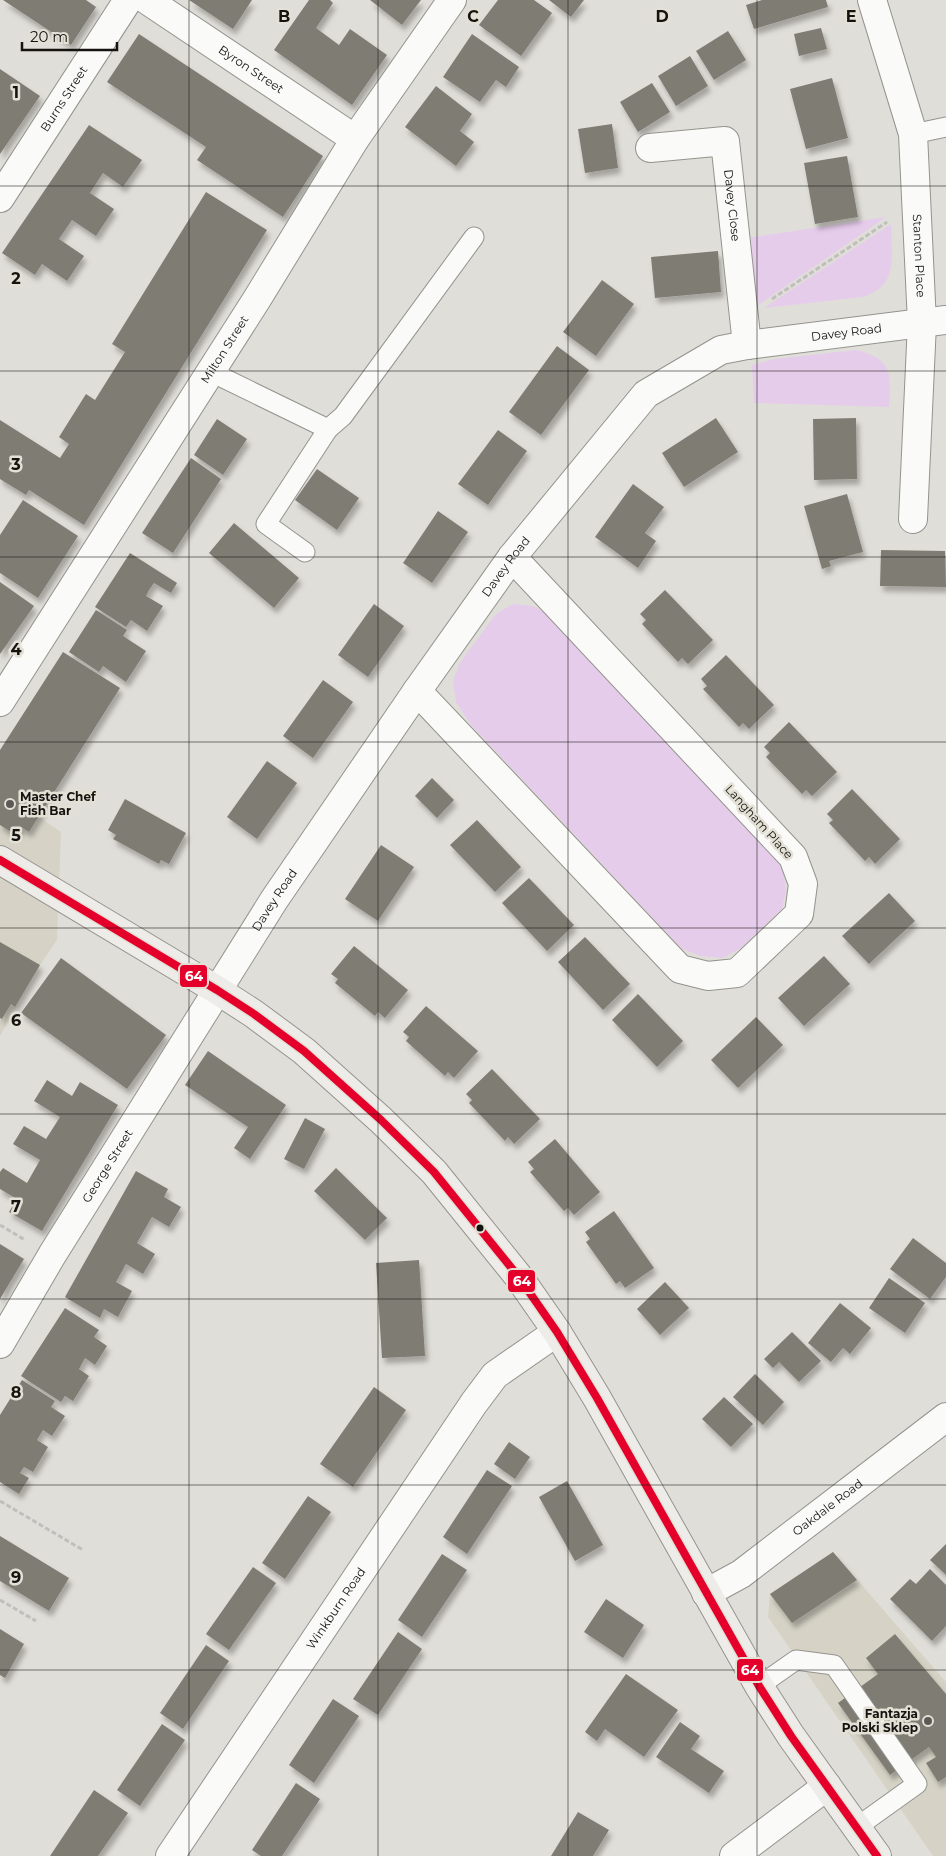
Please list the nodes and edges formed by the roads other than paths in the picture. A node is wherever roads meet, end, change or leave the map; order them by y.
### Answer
1 (128, 0) edge
2 (147, 0) edge
3 (452, 0) edge
4 (872, 0) edge
5 (946, 127) edge
6 (913, 134) junction
7 (354, 139) junction
8 (650, 148) dead end
9 (0, 198) edge
10 (474, 237) dead end
11 (934, 322) edge
12 (747, 345) junction
13 (211, 372) junction
14 (328, 429) junction
15 (913, 519) dead end
16 (305, 552) dead end
17 (512, 557) junction
18 (417, 691) junction
19 (0, 702) edge
20 (0, 860) edge
21 (217, 990) junction
22 (557, 1332) junction
23 (0, 1344) edge
24 (946, 1417) edge
25 (706, 1593) junction
26 (759, 1686) junction
27 (827, 1786) junction
28 (857, 1827) junction
29 (170, 1856) edge
30 (734, 1856) edge
31 (877, 1856) edge

1 - 9 street, Burns Street
2 - 7 street, Byron Street
3 - 7 street, Milton Street
4 - 6 street, Stanton Place
5 - 6 lane
6 - 11 street, Stanton Place
7 - 13 street, Milton Street
8 - 12 street, Davey Close
10 - 14 lane
11 - 12 street, Davey Road
11 - 15 street, Stanton Place
12 - 17 street, Davey Road
13 - 14 lane
13 - 19 street, Milton Street
14 - 16 lane
17 - 18 street, Davey Road
17 - 18 street, Langham Place
18 - 21 street, Davey Road
20 - 21 street
21 - 22 street
21 - 23 street, George Street
22 - 25 street
22 - 29 street, Winkburn Road
24 - 25 street, Oakdale Road
25 - 26 street
26 - 27 street
26 - 28 lane
27 - 28 street
27 - 30 street
28 - 31 street

